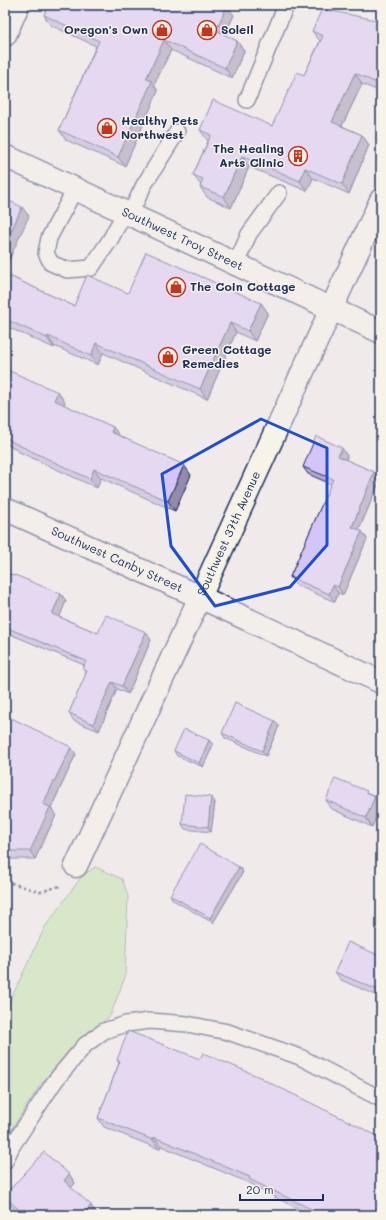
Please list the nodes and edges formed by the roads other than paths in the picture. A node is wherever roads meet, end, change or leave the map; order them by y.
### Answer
1 (18, 5) edge
2 (286, 5) edge
3 (5, 35) edge
4 (247, 100) dead end
5 (177, 132) dead end
6 (5, 156) edge
7 (75, 189) junction
8 (279, 193) dead end
9 (381, 200) edge
10 (128, 213) junction
11 (236, 264) junction
12 (332, 309) junction
13 (381, 332) edge
14 (5, 509) edge
15 (200, 597) junction
16 (381, 682) edge
17 (76, 866) road end
18 (381, 1099) edge
19 (5, 1161) edge

1 - 3 street
2 - 4 lane
5 - 10 lane
6 - 7 street, Southwest Troy Street
7 - 10 street, Southwest Troy Street
7 - 10 lane
8 - 11 lane
9 - 12 street, Southwest 37th Avenue
10 - 11 street, Southwest Troy Street
11 - 12 street, Southwest Troy Street
12 - 13 street, Southwest Troy Street
12 - 15 street, Southwest 37th Avenue
14 - 15 street, Southwest Canby Street
15 - 16 street, Southwest Canby Street
15 - 17 street, Southwest 37th Avenue
18 - 19 lane

